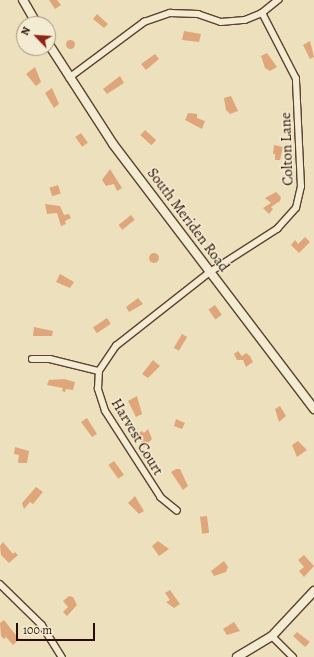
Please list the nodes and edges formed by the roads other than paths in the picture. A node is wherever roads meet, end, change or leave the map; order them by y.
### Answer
1 (23, 0) edge
2 (278, 0) edge
3 (262, 13) junction
4 (32, 16) edge
5 (56, 56) edge
6 (69, 78) junction
7 (210, 272) junction
8 (32, 359) dead end
9 (99, 371) junction
10 (314, 408) edge
11 (177, 511) dead end
12 (0, 584) edge
13 (314, 591) edge
14 (272, 636) junction
15 (62, 657) edge
16 (237, 657) edge
17 (293, 657) edge

1 - 4 main road
2 - 3 street
3 - 6 street
3 - 7 street, Colton Lane
5 - 6 main road, South Meriden Road
6 - 7 main road, South Meriden Road
7 - 9 street
7 - 10 main road, South Meriden Road
8 - 9 street
9 - 11 street, Harvest Court
12 - 15 street
13 - 14 main road
14 - 16 main road
14 - 17 street

